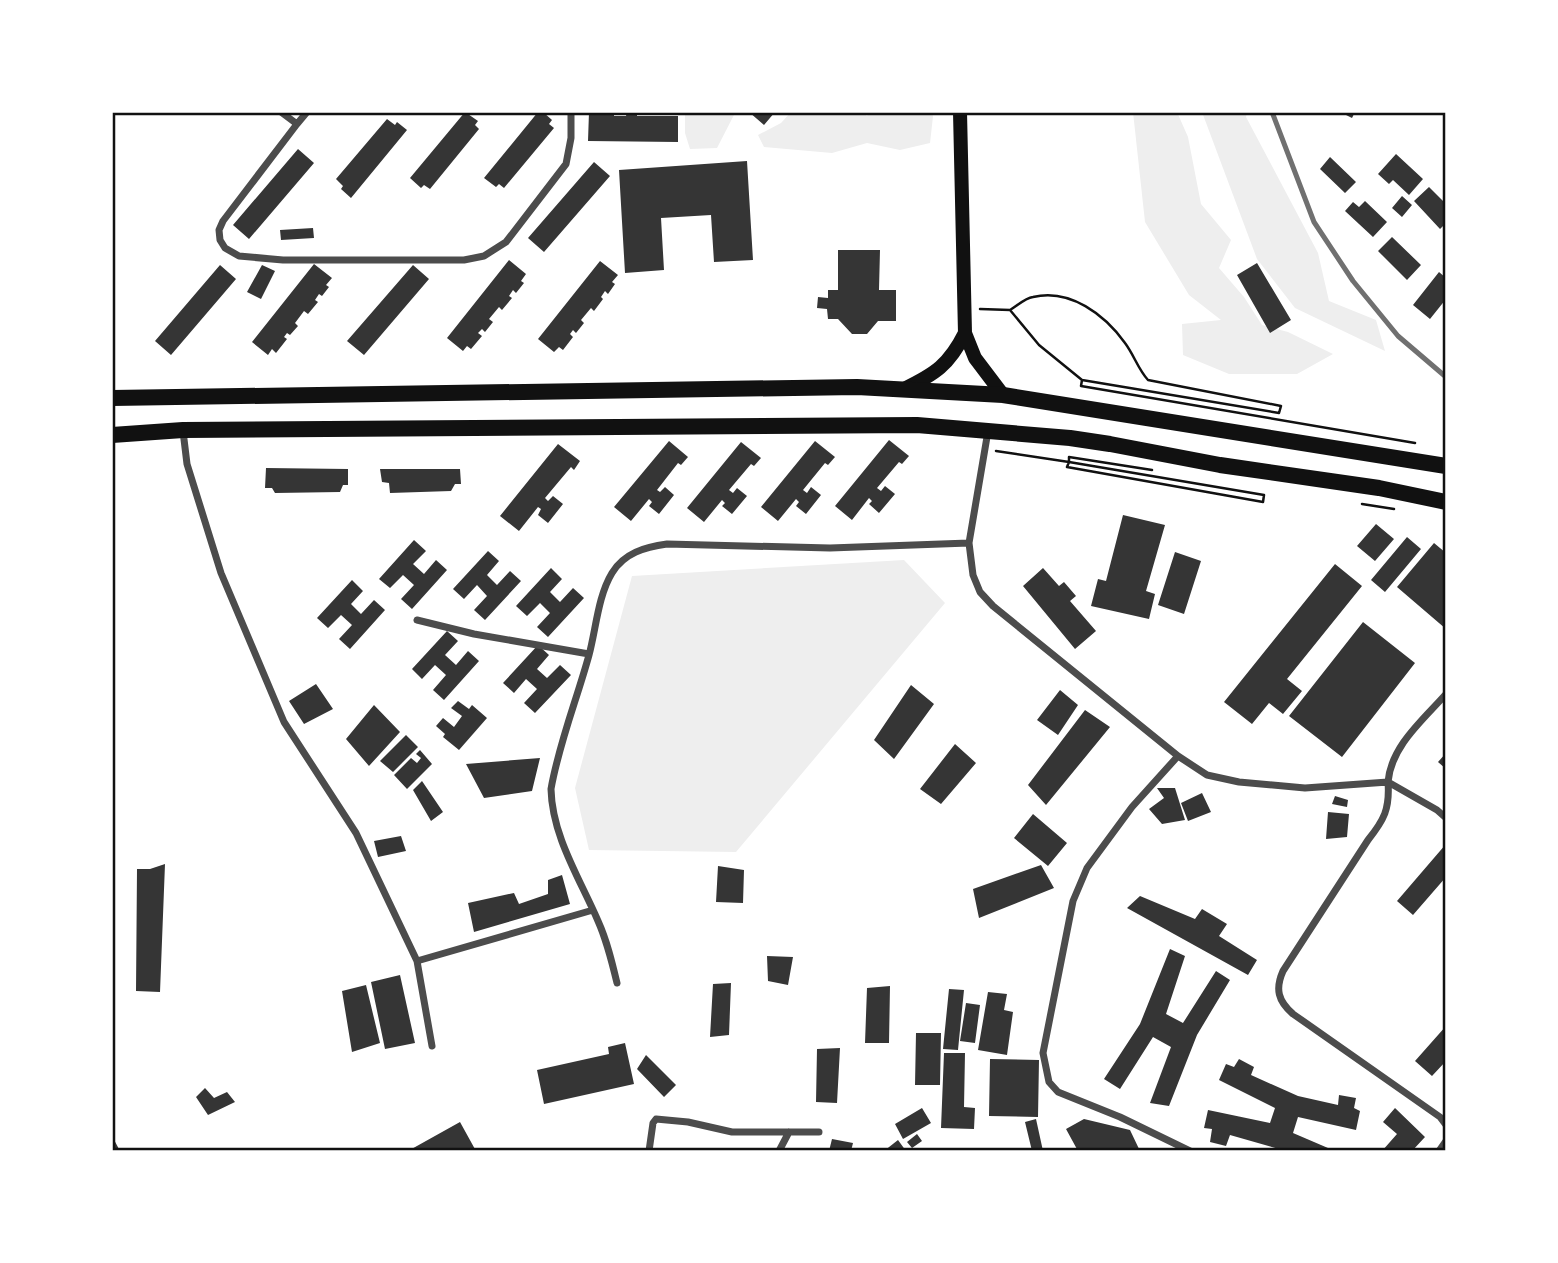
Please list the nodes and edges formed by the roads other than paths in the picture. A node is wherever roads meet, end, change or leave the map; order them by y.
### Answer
1 (281, 112) edge
2 (307, 112) edge
3 (571, 112) edge
4 (960, 112) edge
5 (297, 124) junction
6 (965, 333) junction
7 (904, 389) junction
8 (1003, 395) junction
9 (112, 398) edge
10 (183, 430) junction
11 (988, 430) junction
12 (112, 435) edge
13 (1446, 466) edge
14 (1446, 502) edge
15 (969, 542) junction
16 (417, 620) dead end
17 (589, 654) junction
18 (1446, 694) edge
19 (1178, 756) junction
20 (1388, 782) junction
21 (1446, 818) edge
22 (593, 909) junction
23 (417, 961) junction
24 (617, 983) dead end
25 (432, 1046) dead end
26 (1446, 1125) edge
27 (789, 1132) junction
28 (819, 1132) dead end
29 (1446, 1141) edge
30 (1175, 1147) edge
31 (649, 1151) edge
32 (779, 1151) edge
33 (1190, 1151) edge
34 (1439, 1151) edge

1 - 5 street
2 - 5 street
3 - 5 street
4 - 6 main road
6 - 7 main road
6 - 8 main road
7 - 8 highway
7 - 9 highway
8 - 13 highway
10 - 11 highway
10 - 12 highway
10 - 23 street
11 - 14 highway
11 - 15 street
15 - 17 street
15 - 19 street
16 - 17 street
17 - 22 street
18 - 20 street
19 - 20 street
19 - 30 street
20 - 21 street
20 - 26 street
22 - 23 street
22 - 24 street
23 - 25 street
27 - 28 street
27 - 31 street
27 - 32 street
29 - 34 street
30 - 33 street

